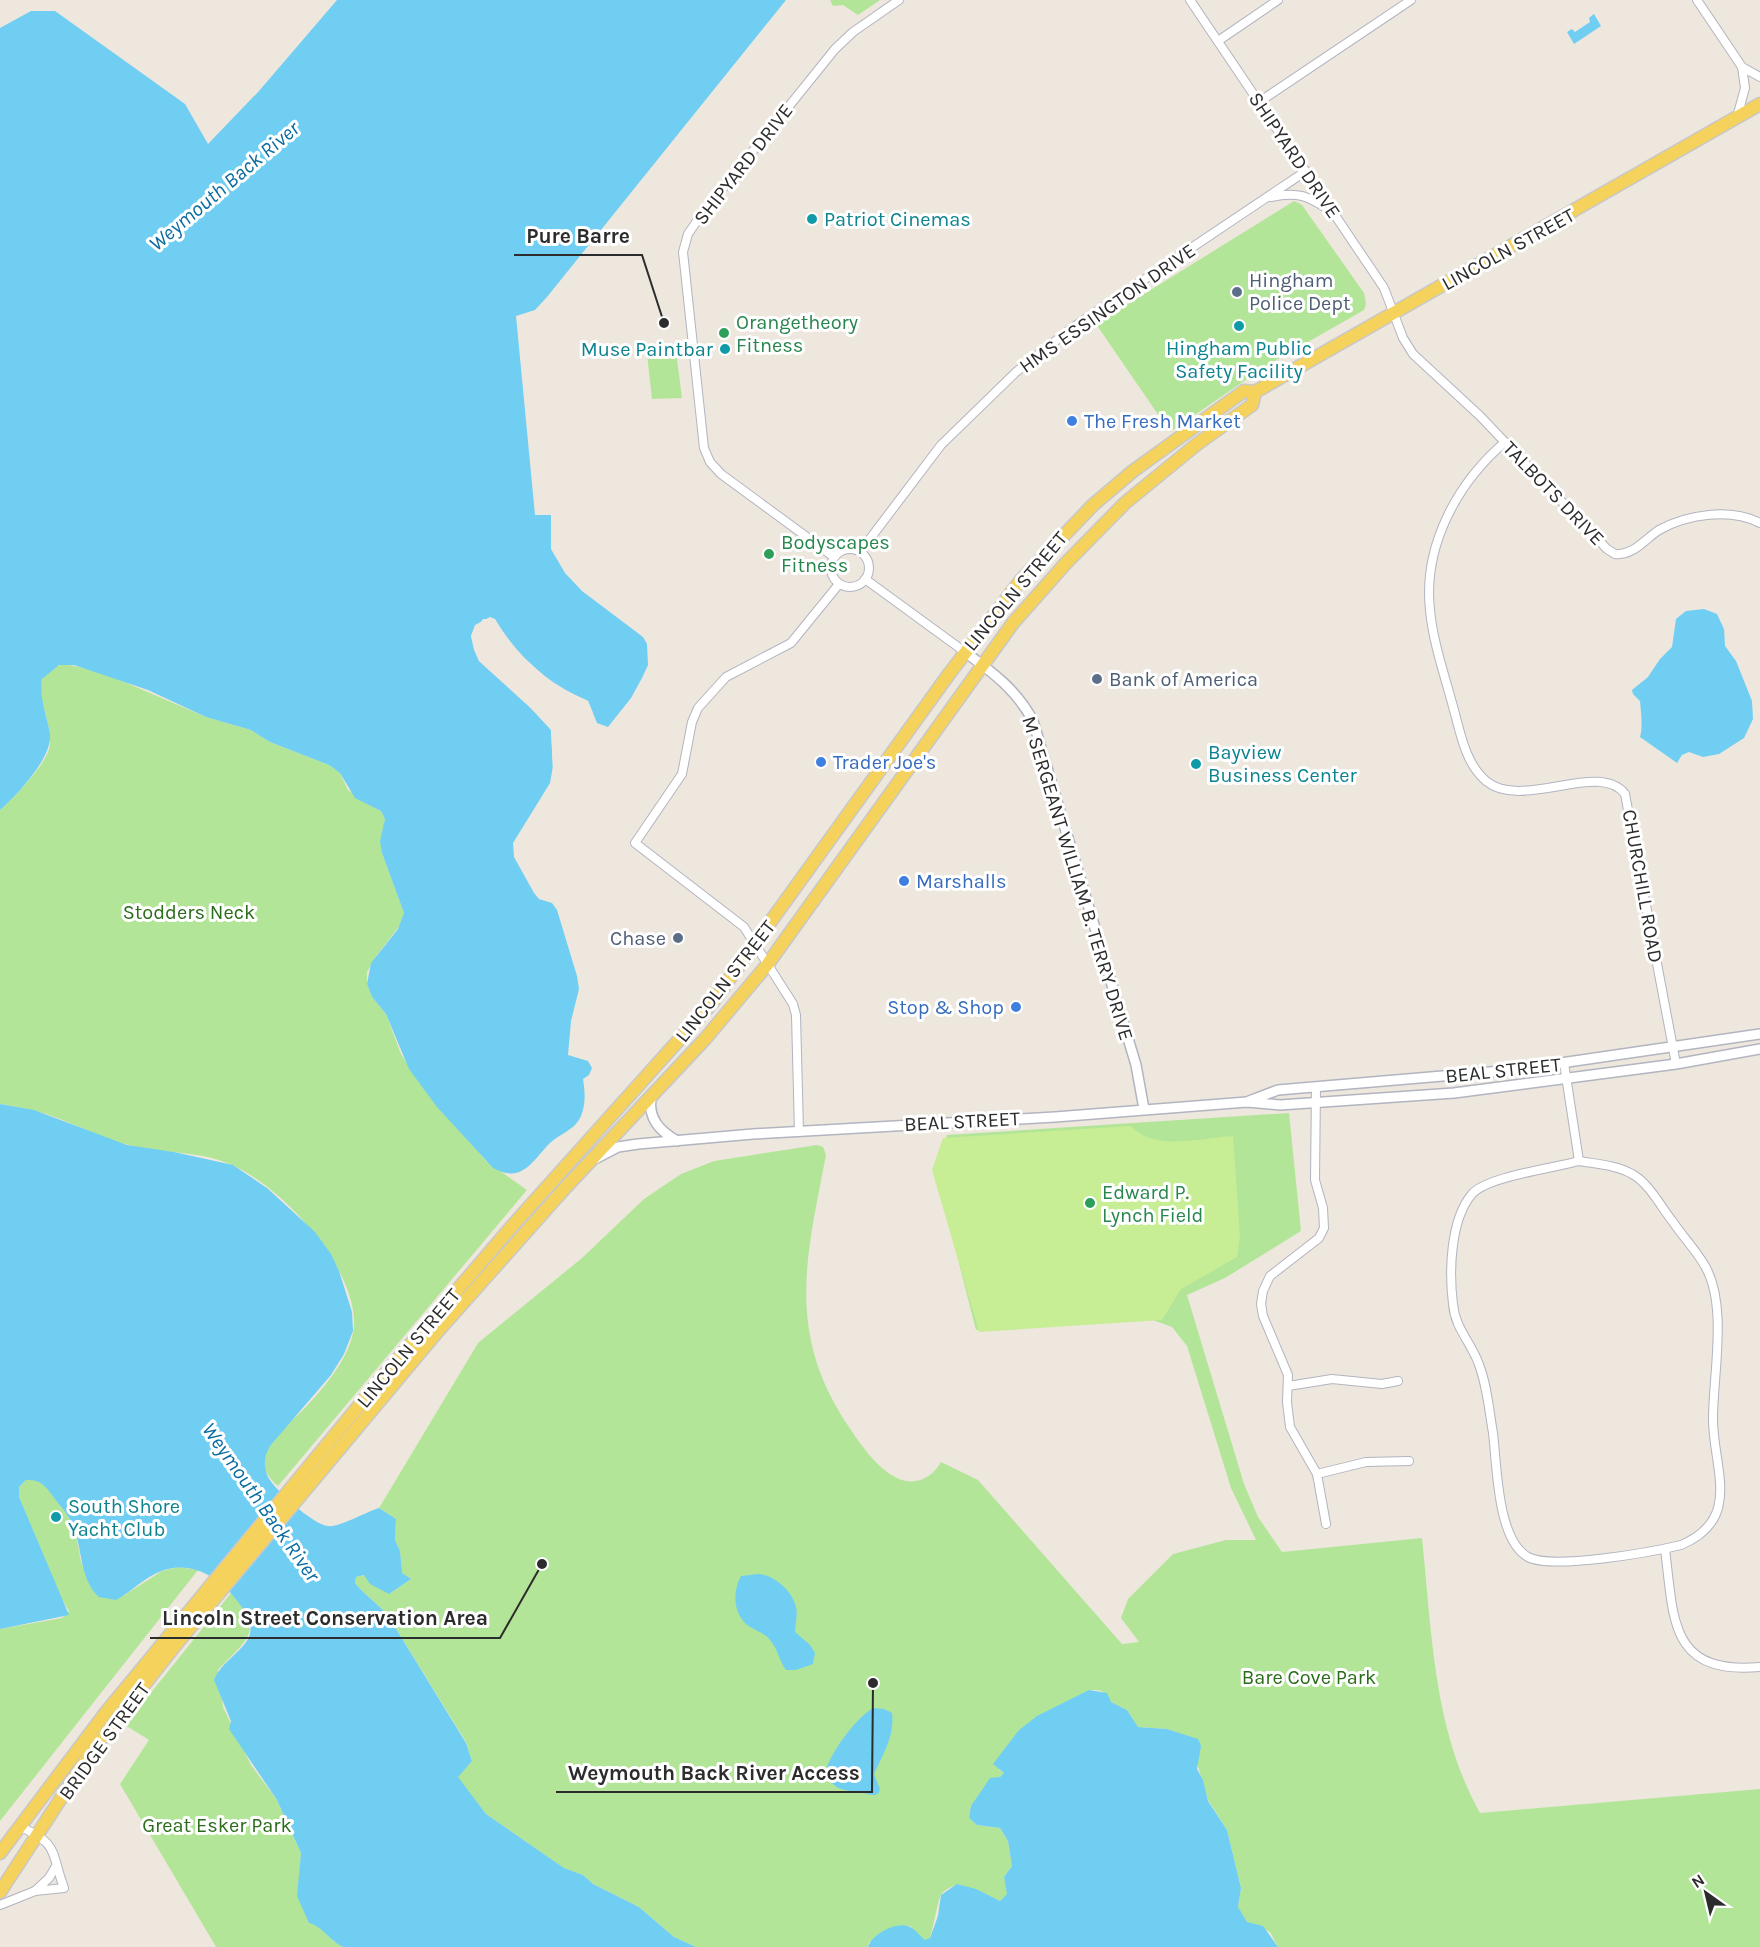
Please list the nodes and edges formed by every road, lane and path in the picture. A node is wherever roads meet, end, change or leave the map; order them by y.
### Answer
1 (899, 0) edge
2 (1190, 0) edge
3 (1278, 0) edge
4 (1411, 0) edge
5 (1697, 0) edge
6 (1218, 41) junction
7 (1742, 67) junction
8 (1760, 77) edge
9 (1259, 102) junction
10 (1760, 104) edge
11 (1737, 117) junction
12 (1306, 171) junction
13 (1266, 198) junction
14 (1335, 214) junction
15 (1393, 313) junction
16 (1255, 392) junction
17 (1505, 442) junction
18 (1760, 523) edge
19 (860, 552) junction
20 (834, 557) junction
21 (865, 579) junction
22 (839, 584) junction
23 (965, 652) junction
24 (981, 664) junction
25 (756, 945) junction
26 (767, 965) junction
27 (1760, 1034) edge
28 (1672, 1047) junction
29 (1760, 1049) edge
30 (1564, 1063) junction
31 (1676, 1064) junction
32 (1567, 1078) junction
33 (1316, 1087) junction
34 (651, 1098) junction
35 (1247, 1102) junction
36 (1316, 1103) junction
37 (1144, 1109) junction
38 (798, 1132) junction
39 (677, 1141) junction
40 (592, 1160) junction
41 (1579, 1161) junction
42 (1398, 1381) dead end
43 (1288, 1386) junction
44 (1409, 1461) dead end
45 (1317, 1474) junction
46 (296, 1491) junction
47 (1326, 1524) dead end
48 (1665, 1549) junction
49 (211, 1594) junction
50 (1760, 1667) edge
51 (19, 1826) junction
52 (38, 1835) junction
53 (0, 1853) edge
54 (56, 1866) junction
55 (35, 1891) junction
56 (0, 1892) edge
57 (0, 1905) edge

1 - 20 street, SHIPYARD DRIVE
2 - 6 street, SHIPYARD DRIVE
3 - 6 street
4 - 9 street
5 - 7 street
6 - 9 street, SHIPYARD DRIVE
7 - 8 street
7 - 11 street
9 - 12 street, SHIPYARD DRIVE
10 - 11 main road, LINCOLN STREET
11 - 15 main road, LINCOLN STREET
12 - 13 street, HMS ESSINGTON DRIVE
12 - 14 street, SHIPYARD DRIVE
13 - 14 street
13 - 19 street, HMS ESSINGTON DRIVE
14 - 15 street, SHIPYARD DRIVE
15 - 16 main road, LINCOLN STREET
15 - 17 street, TALBOTS DRIVE
16 - 23 main road, LINCOLN STREET
16 - 24 main road, LINCOLN STREET
17 - 18 street, TALBOTS DRIVE
17 - 28 street, CHURCHILL ROAD
19 - 20 street
19 - 21 street
20 - 22 street
21 - 22 street
21 - 23 street
22 - 25 street
23 - 24 street, M SERGEANT WILLIAM B. TERRY DRIVE
23 - 25 main road, LINCOLN STREET
24 - 26 main road, LINCOLN STREET
24 - 37 street, M SERGEANT WILLIAM B. TERRY DRIVE
25 - 26 street
25 - 46 main road, LINCOLN STREET
26 - 34 main road, LINCOLN STREET
26 - 38 street
27 - 28 street, BEAL STREET
28 - 30 street, BEAL STREET
28 - 31 street, CHURCHILL ROAD
29 - 31 street, BEAL STREET
30 - 32 street
30 - 33 street, BEAL STREET
31 - 32 street, BEAL STREET
32 - 36 street, BEAL STREET
32 - 41 street
33 - 35 street, BEAL STREET
33 - 36 street
34 - 39 street
34 - 40 main road, LINCOLN STREET
35 - 36 street, BEAL STREET
35 - 37 street, BEAL STREET
36 - 43 street
37 - 38 street, BEAL STREET
38 - 39 street, BEAL STREET
39 - 40 street, BEAL STREET
40 - 46 main road, LINCOLN STREET
41 - 48 street
41 - 48 street
42 - 43 street
43 - 45 street
44 - 45 street
45 - 47 street
46 - 49 main road, LINCOLN STREET
48 - 50 street
49 - 51 main road, BRIDGE STREET
49 - 52 main road, BRIDGE STREET
51 - 52 street
51 - 53 main road, BRIDGE STREET
52 - 54 street
52 - 56 main road, BRIDGE STREET
54 - 55 street
54 - 55 street
55 - 57 street

